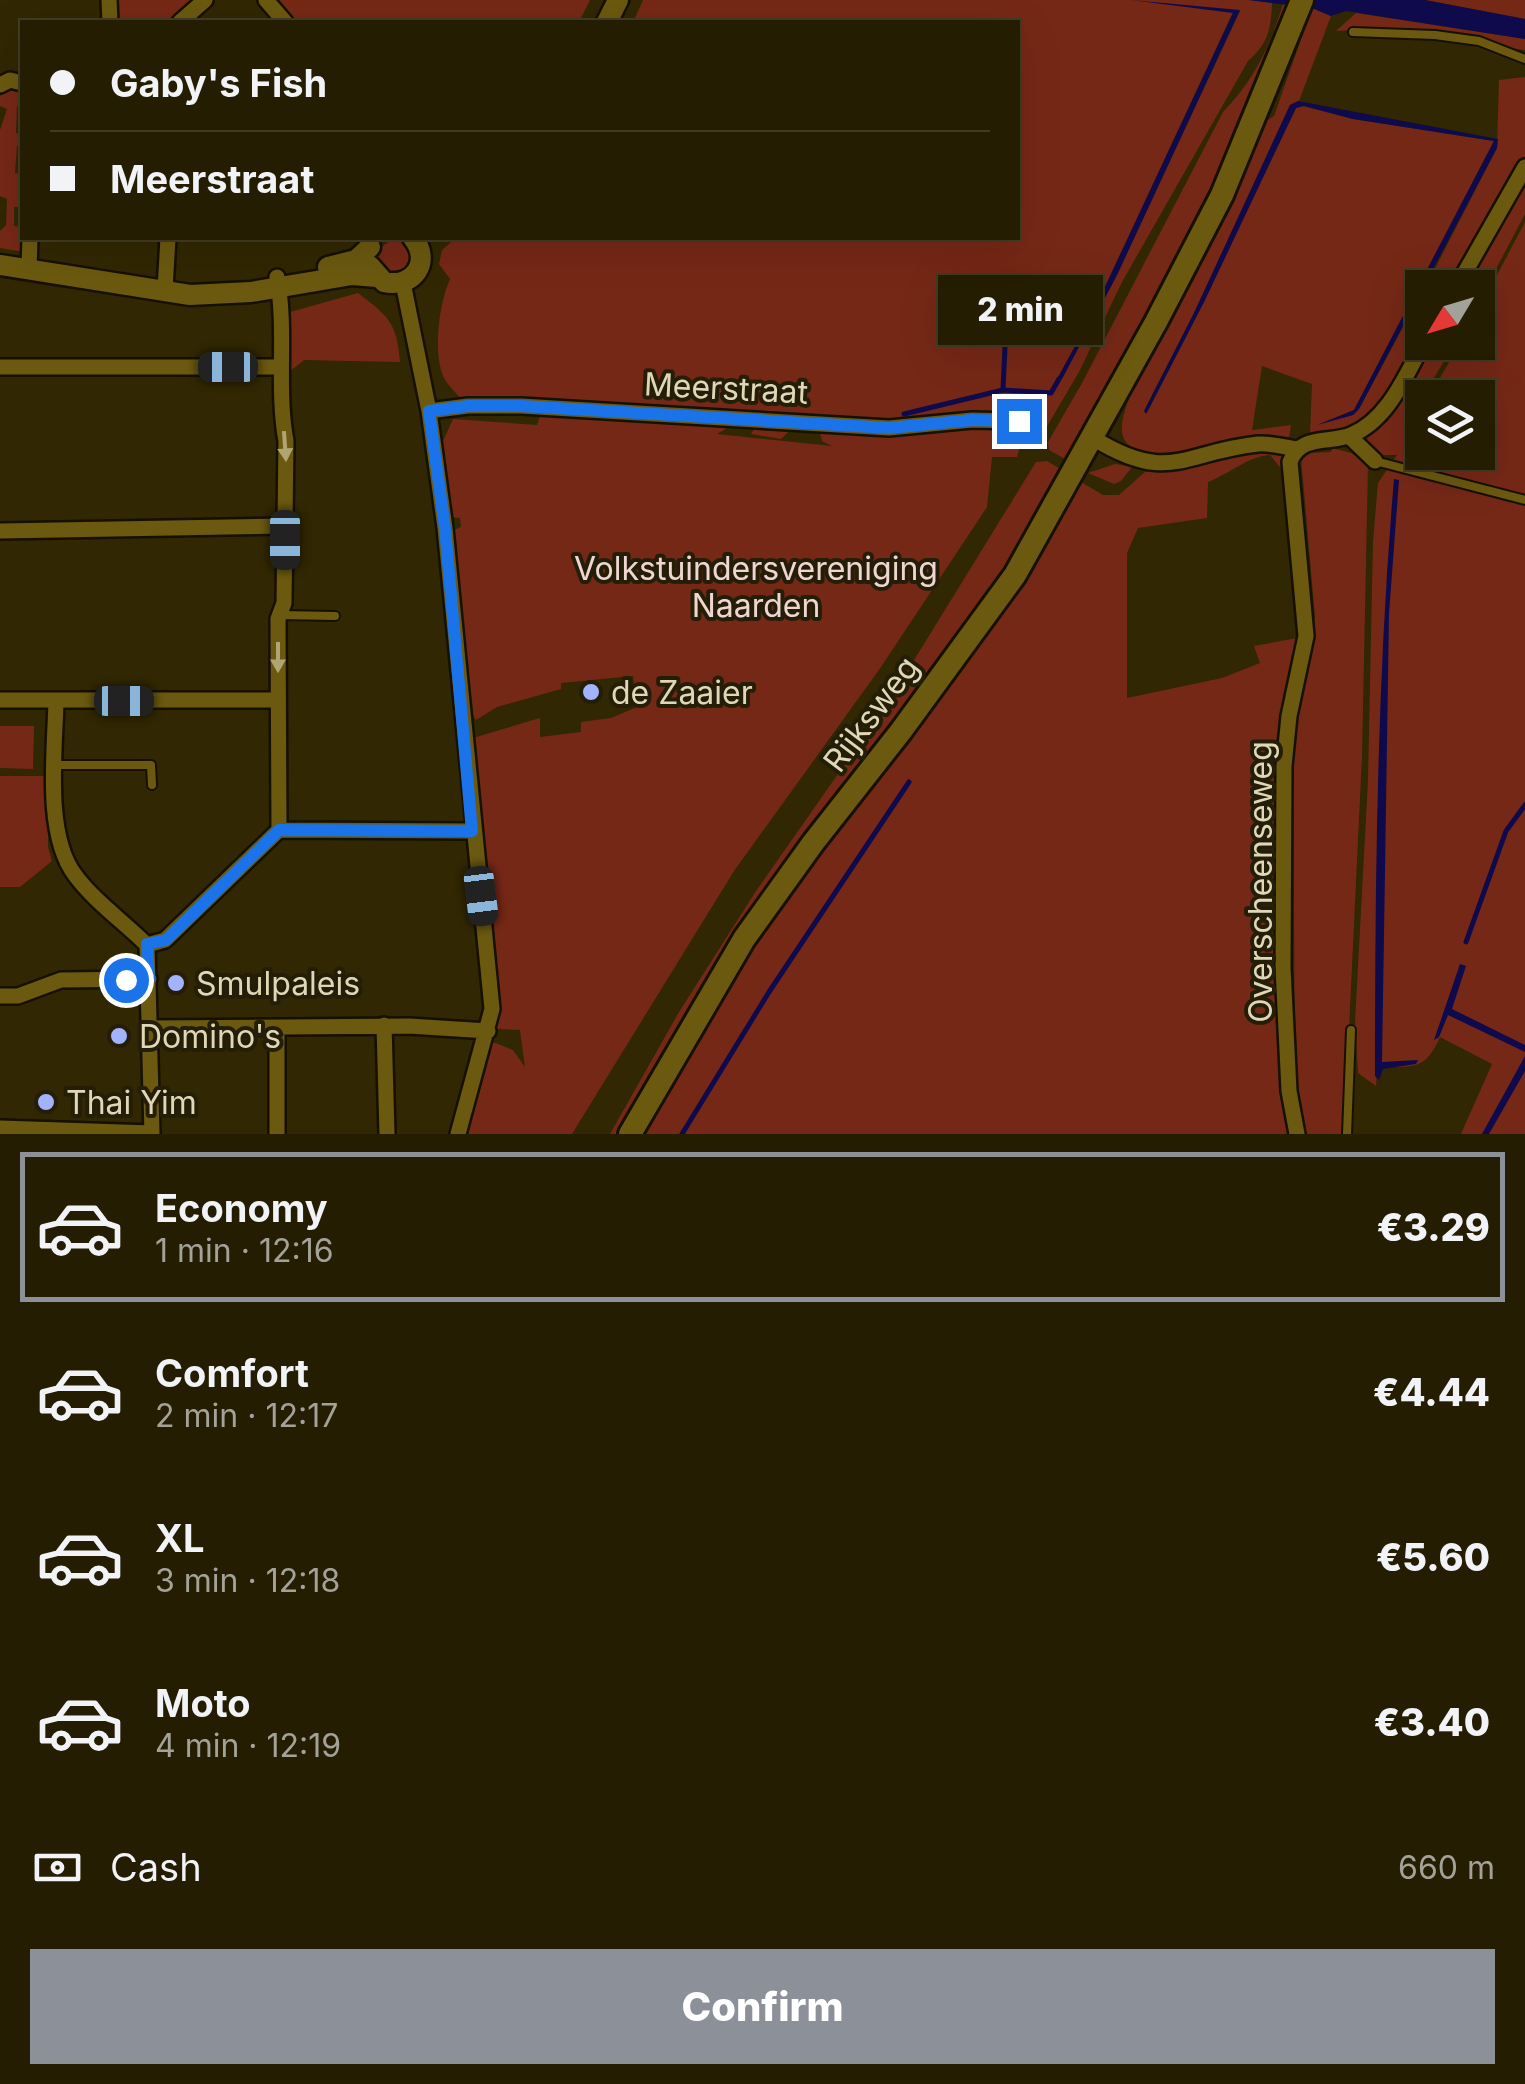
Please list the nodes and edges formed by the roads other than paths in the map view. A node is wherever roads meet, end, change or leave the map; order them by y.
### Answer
1 (205, 0) edge
2 (266, 0) edge
3 (1300, 4) edge
4 (182, 20) edge
5 (283, 20) edge
6 (1353, 32) dead end
7 (1525, 60) edge
8 (1525, 166) edge
9 (30, 240) edge
10 (168, 240) edge
11 (374, 242) edge
12 (421, 243) edge
13 (0, 265) edge
14 (28, 269) junction
15 (1466, 270) edge
16 (376, 277) junction
17 (278, 283) junction
18 (403, 283) junction
19 (165, 288) junction
20 (1414, 360) edge
21 (281, 366) junction
22 (0, 367) edge
23 (429, 411) junction
24 (1019, 421) dead end
25 (1349, 436) junction
26 (1093, 438) junction
27 (1297, 449) junction
28 (1376, 461) joint
29 (1525, 500) edge
30 (285, 526) junction
31 (0, 531) edge
32 (279, 614) junction
33 (335, 616) dead end
34 (0, 700) edge
35 (278, 700) junction
36 (56, 701) junction
37 (55, 766) junction
38 (152, 785) dead end
39 (279, 830) junction
40 (472, 831) junction
41 (147, 944) junction
42 (149, 979) junction
43 (0, 996) edge
44 (384, 1026) junction
45 (149, 1028) junction
46 (277, 1028) junction
47 (1350, 1030) dead end
48 (488, 1031) junction
49 (0, 1128) edge
50 (152, 1133) edge
51 (277, 1134) edge
52 (387, 1134) edge
53 (458, 1134) edge
54 (630, 1134) edge
55 (1297, 1134) edge
56 (1347, 1134) edge

1 - 4 street
2 - 5 street
3 - 26 main road, Rijksweg
6 - 7 lane
8 - 15 street
9 - 14 street
10 - 19 street
11 - 16 street
11 - 17 street
12 - 18 street
13 - 14 street
14 - 19 street
16 - 17 street
16 - 18 street
17 - 19 street
17 - 21 street
18 - 23 street
20 - 25 street
21 - 22 street
21 -> 30 street
23 - 24 street, Meerstraat
23 - 40 street
25 - 27 street
25 - 28 street
26 - 27 street
26 - 54 main road, Rijksweg
27 - 55 street, Overscheenseweg
28 - 29 lane
30 - 31 street
30 - 32 street
32 - 33 lane
32 -> 35 street
34 - 36 street
35 - 36 street
35 - 39 street
36 - 37 street
37 - 38 lane
37 - 41 street
39 - 40 street
39 - 41 street
40 - 48 street
41 - 42 street
42 - 43 street
42 - 45 street
44 - 46 street
44 - 48 street
44 - 52 street
45 - 46 street
45 - 50 street
46 - 51 street
47 - 56 lane
48 - 53 street
49 - 50 street

